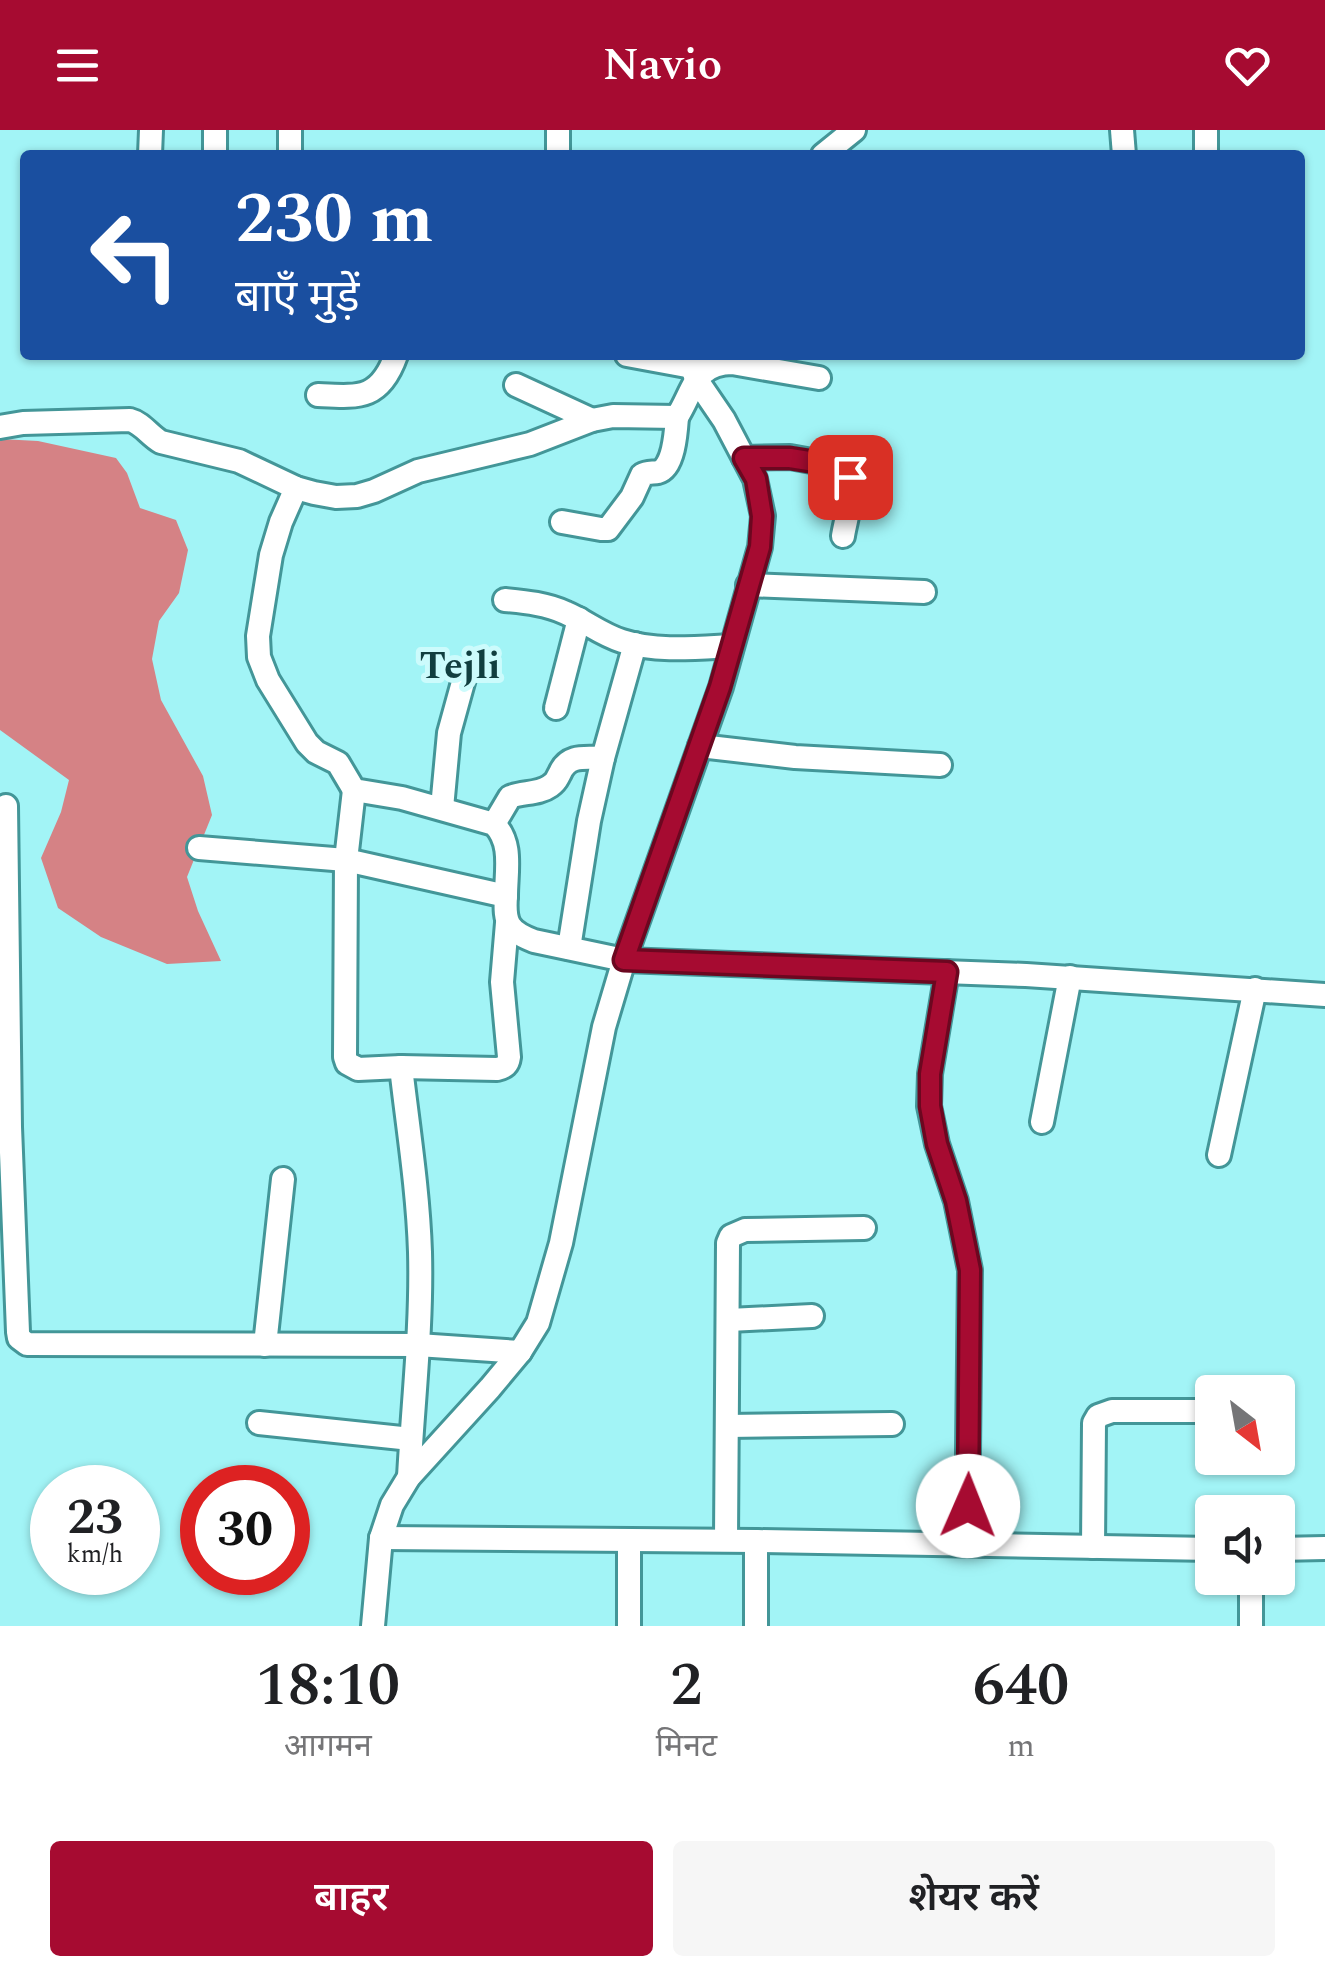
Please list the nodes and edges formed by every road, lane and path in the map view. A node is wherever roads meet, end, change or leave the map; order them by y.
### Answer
1 (854, 130) edge
2 (829, 150) edge
3 (394, 360) edge
4 (655, 360) edge
5 (694, 367) edge
6 (819, 378) dead end
7 (516, 385) dead end
8 (318, 395) dead end
9 (676, 416) junction
10 (592, 420) junction
11 (12, 425) edge
12 (744, 458) junction
13 (296, 488) junction
14 (562, 522) dead end
15 (843, 536) dead end
16 (748, 585) junction
17 (924, 592) dead end
18 (505, 600) dead end
19 (579, 619) junction
20 (635, 644) junction
21 (731, 646) junction
22 (465, 675) dead end
23 (556, 708) dead end
24 (700, 746) junction
25 (603, 758) junction
26 (940, 765) dead end
27 (354, 790) junction
28 (6, 806) dead end
29 (442, 808) junction
30 (494, 824) junction
31 (199, 848) dead end
32 (346, 860) junction
33 (506, 896) junction
34 (507, 923) junction
35 (4, 931) edge
36 (568, 948) junction
37 (624, 960) junction
38 (947, 972) junction
39 (1070, 977) junction
40 (1255, 990) junction
41 (1325, 994) edge
42 (400, 1067) junction
43 (1042, 1122) dead end
44 (5, 1127) edge
45 (1220, 1156) dead end
46 (283, 1179) dead end
47 (864, 1228) dead end
48 (812, 1316) dead end
49 (729, 1320) junction
50 (266, 1345) junction
51 (418, 1345) junction
52 (520, 1352) junction
53 (1195, 1411) edge
54 (258, 1423) dead end
55 (892, 1424) dead end
56 (727, 1426) junction
57 (411, 1439) junction
58 (408, 1476) junction
59 (381, 1538) junction
60 (630, 1540) junction
61 (726, 1540) junction
62 (756, 1541) junction
63 (967, 1544) junction
64 (1093, 1546) junction
65 (1325, 1548) edge
66 (1195, 1549) edge
67 (1295, 1549) edge
68 (1250, 1595) edge
69 (372, 1626) edge
70 (629, 1626) edge
71 (756, 1626) edge
72 (1251, 1626) edge

1 - 2 street
3 - 8 street
4 - 5 street
5 - 6 street
5 - 9 street
5 - 12 street
7 - 10 street
9 - 10 street
9 - 14 street
10 - 13 street
11 - 13 street
12 - 15 street
12 - 16 street
13 - 27 street
16 - 17 street
16 - 21 street
18 - 19 street
19 - 20 street
19 - 23 street
20 - 21 street
20 - 25 street
21 - 24 street
22 - 29 street
24 - 26 street
24 - 37 street
25 - 30 street
25 - 36 street
27 - 29 street
27 - 32 street
28 - 35 street
29 - 30 street
30 - 33 street
31 - 32 street
32 - 33 street
32 - 42 street
33 - 34 street
34 - 36 street
34 - 42 street
35 - 44 street
36 - 37 street
37 - 38 street
37 - 52 street
38 - 39 street
38 - 63 street
39 - 40 street
39 - 43 street
40 - 41 street
40 - 45 street
42 - 51 street
44 - 50 street
46 - 50 street
47 - 49 street
48 - 49 street
49 - 56 street
50 - 51 street
51 - 52 street
51 - 57 street
52 - 58 street
53 - 64 street
54 - 57 street
55 - 56 street
56 - 61 street
57 - 58 street
58 - 59 street
59 - 60 street
59 - 69 street
60 - 61 street
60 - 70 street
61 - 62 street
62 - 63 street
62 - 71 street
63 - 64 street
64 - 66 street
65 - 67 street
68 - 72 street

